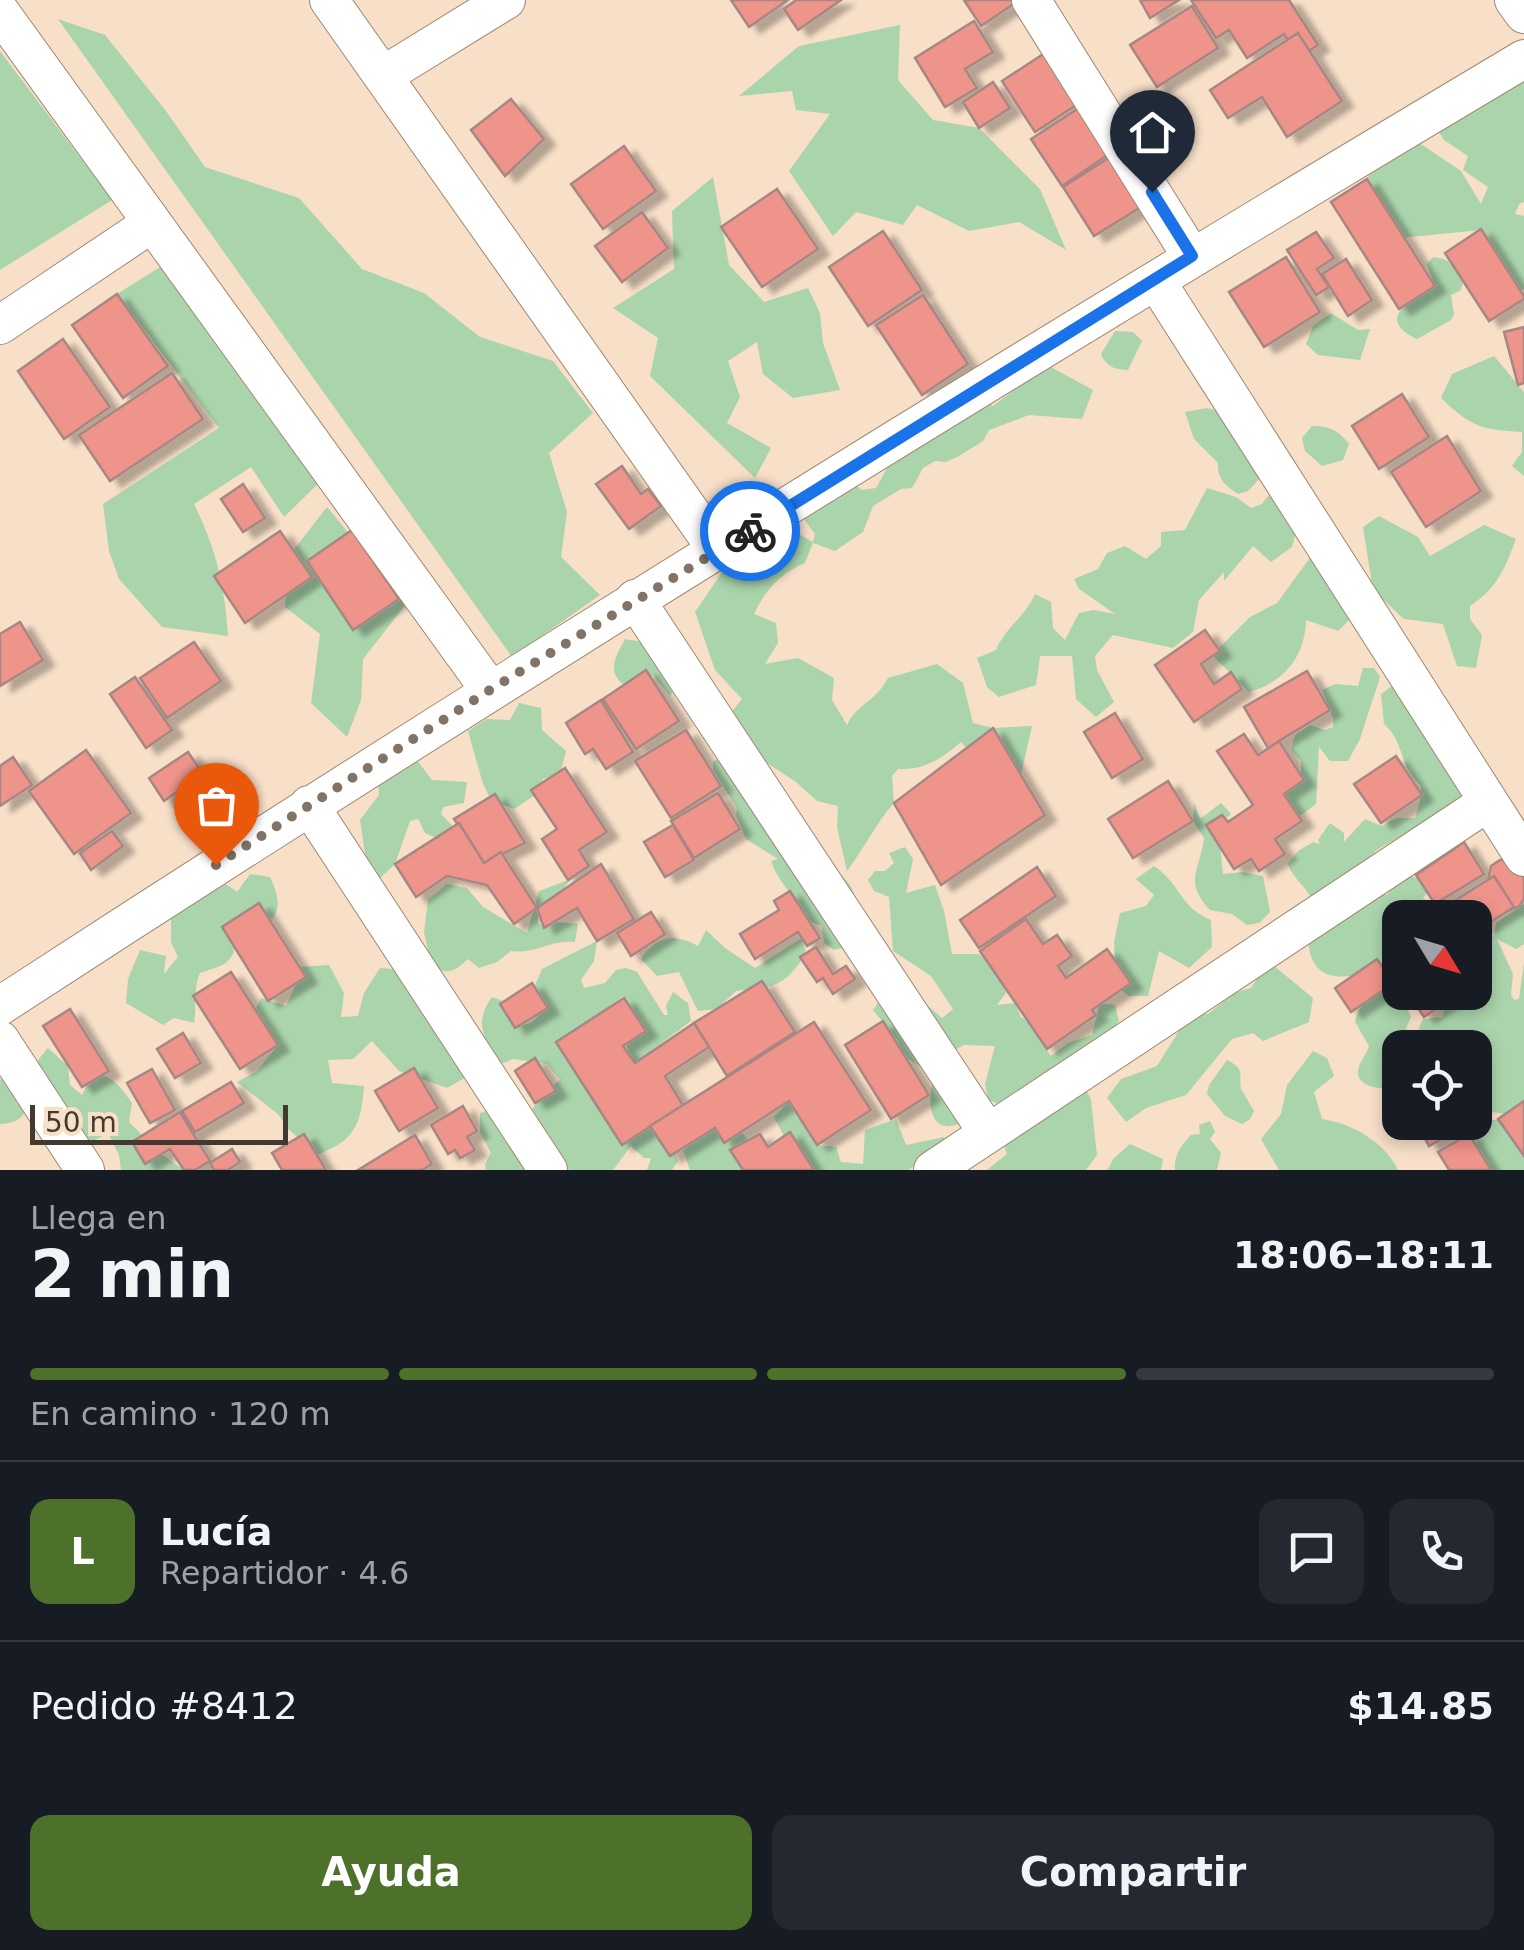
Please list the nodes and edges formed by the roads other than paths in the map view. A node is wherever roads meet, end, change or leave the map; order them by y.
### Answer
1 (329, 0) edge
2 (506, 0) edge
3 (1030, 0) edge
4 (1514, 0) edge
5 (0, 12) edge
6 (1524, 14) edge
7 (1524, 59) edge
8 (384, 75) junction
9 (152, 223) junction
10 (1192, 256) junction
11 (1156, 281) junction
12 (0, 325) edge
13 (718, 551) junction
14 (636, 600) junction
15 (490, 690) junction
16 (1488, 802) junction
17 (309, 805) junction
18 (1521, 847) edge
19 (0, 1006) edge
20 (0, 1040) edge
21 (988, 1133) junction
22 (85, 1170) edge
23 (548, 1170) edge
24 (933, 1170) edge

1 - 8 street
2 - 8 street
3 - 10 street
4 - 6 street
5 - 9 street
7 - 10 street
8 - 13 street
9 - 12 street
9 - 15 street
10 - 11 street
11 - 13 street
11 - 16 street
13 - 14 street
14 - 15 street
14 - 21 street
15 - 17 street
16 - 18 street
16 - 21 street
17 - 19 street
17 - 23 street
20 - 22 street
21 - 24 street

